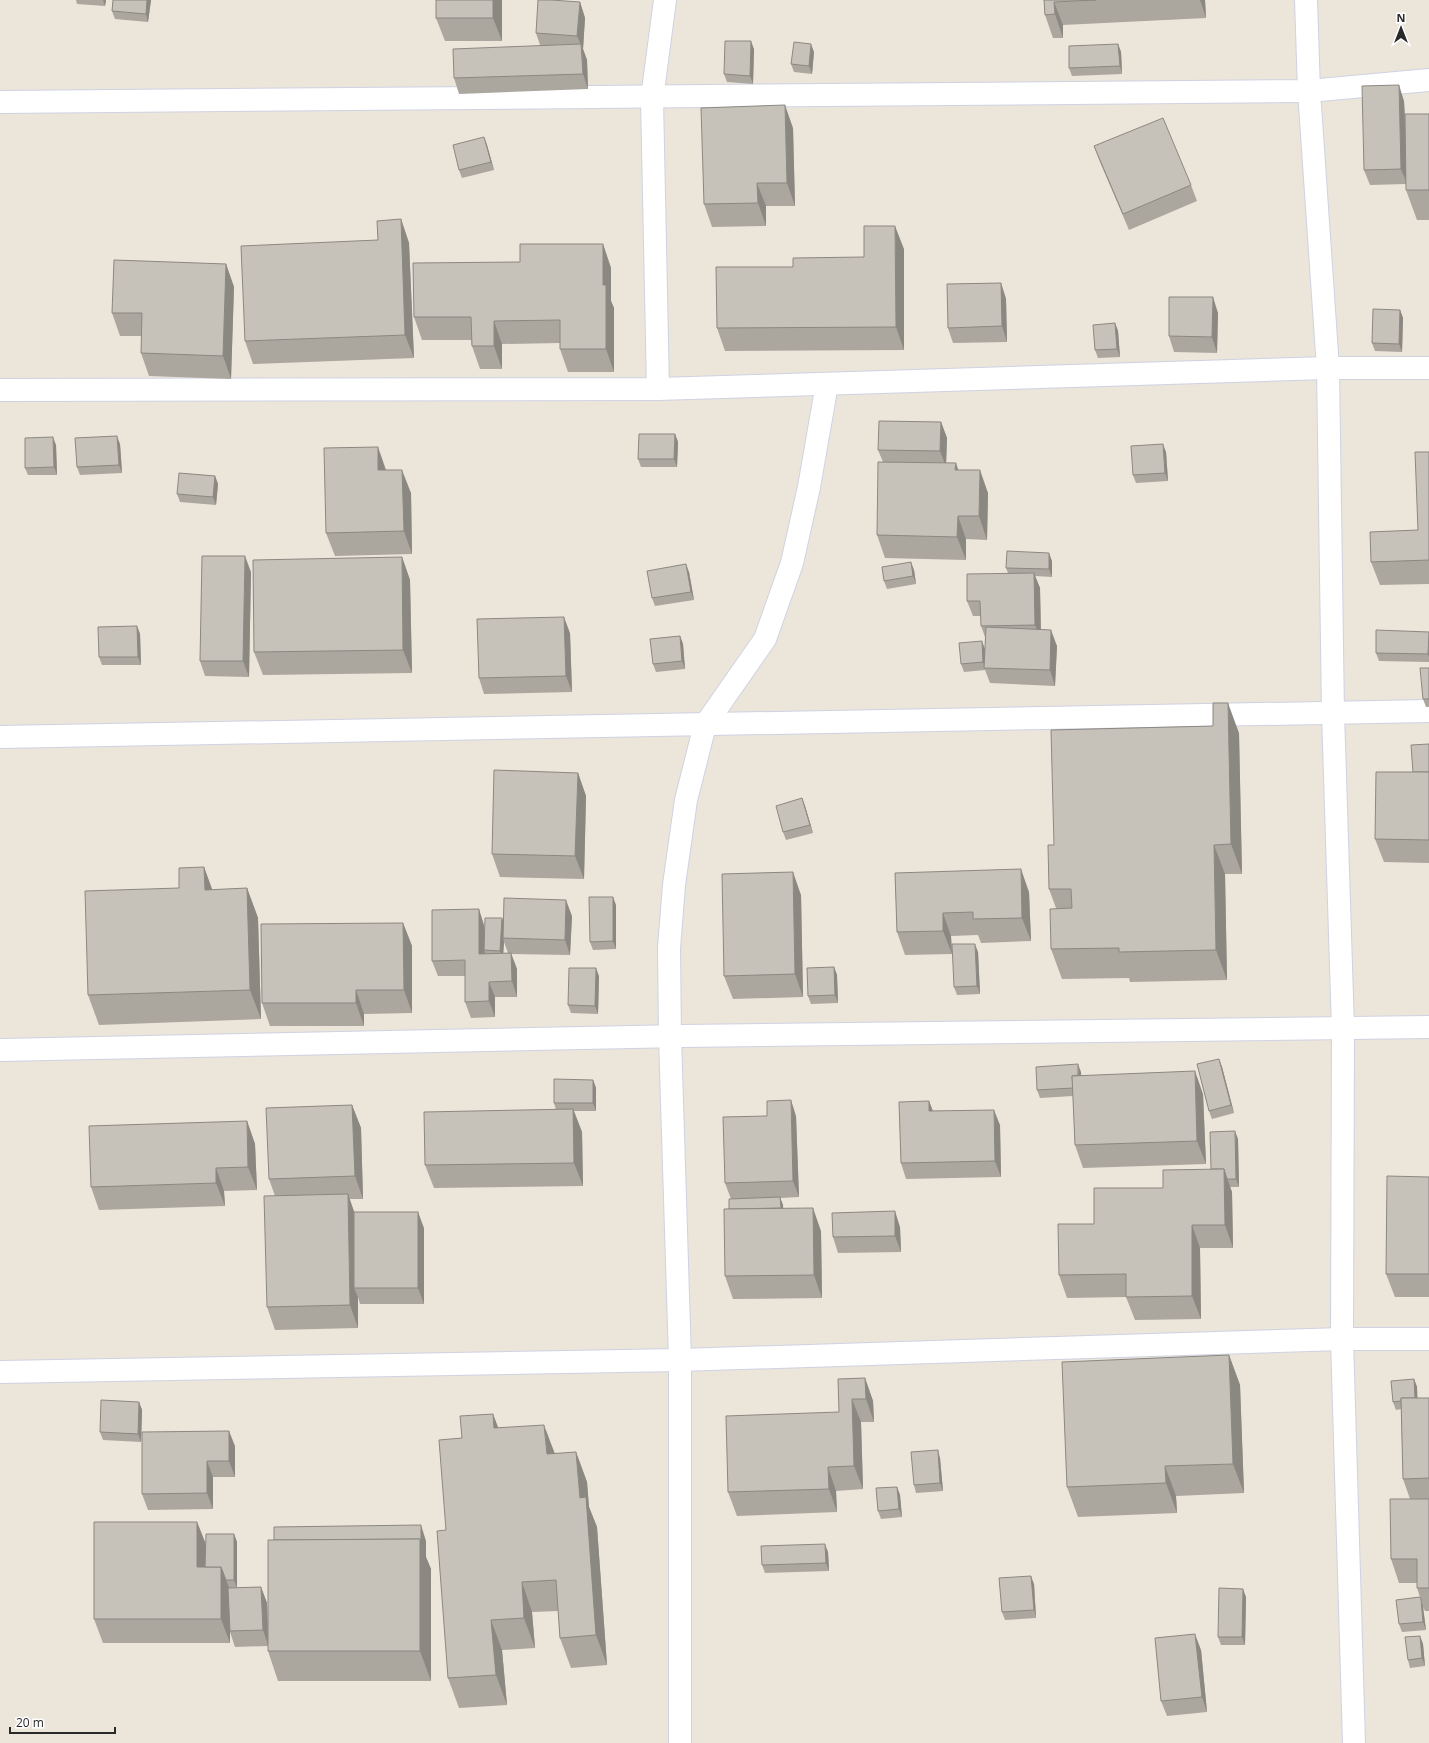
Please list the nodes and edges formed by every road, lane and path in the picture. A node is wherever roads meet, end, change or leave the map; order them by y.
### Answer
1 (665, 0) edge
2 (1306, 0) edge
3 (1429, 80) edge
4 (1309, 90) junction
5 (652, 98) junction
6 (0, 102) edge
7 (1328, 368) junction
8 (1429, 368) edge
9 (827, 384) junction
10 (658, 389) junction
11 (0, 390) edge
12 (1429, 711) edge
13 (1333, 712) junction
14 (705, 725) junction
15 (0, 737) edge
16 (1429, 1027) edge
17 (1343, 1029) junction
18 (670, 1037) junction
19 (0, 1050) edge
20 (1342, 1338) junction
21 (1429, 1339) edge
22 (680, 1360) junction
23 (0, 1372) edge
24 (680, 1743) edge
25 (1354, 1743) edge

1 - 5 street
2 - 4 street
3 - 4 street
4 - 5 street
4 - 7 street
5 - 6 street
5 - 10 street
7 - 8 street
7 - 9 street
7 - 13 street
9 - 10 street
9 - 14 street
10 - 11 street
12 - 13 street
13 - 14 street
13 - 17 street
14 - 15 street
14 - 18 street
16 - 17 street
17 - 18 street
17 - 20 street
18 - 19 street
18 - 22 street
20 - 21 street
20 - 22 street
20 - 25 street
22 - 23 street
22 - 24 street

